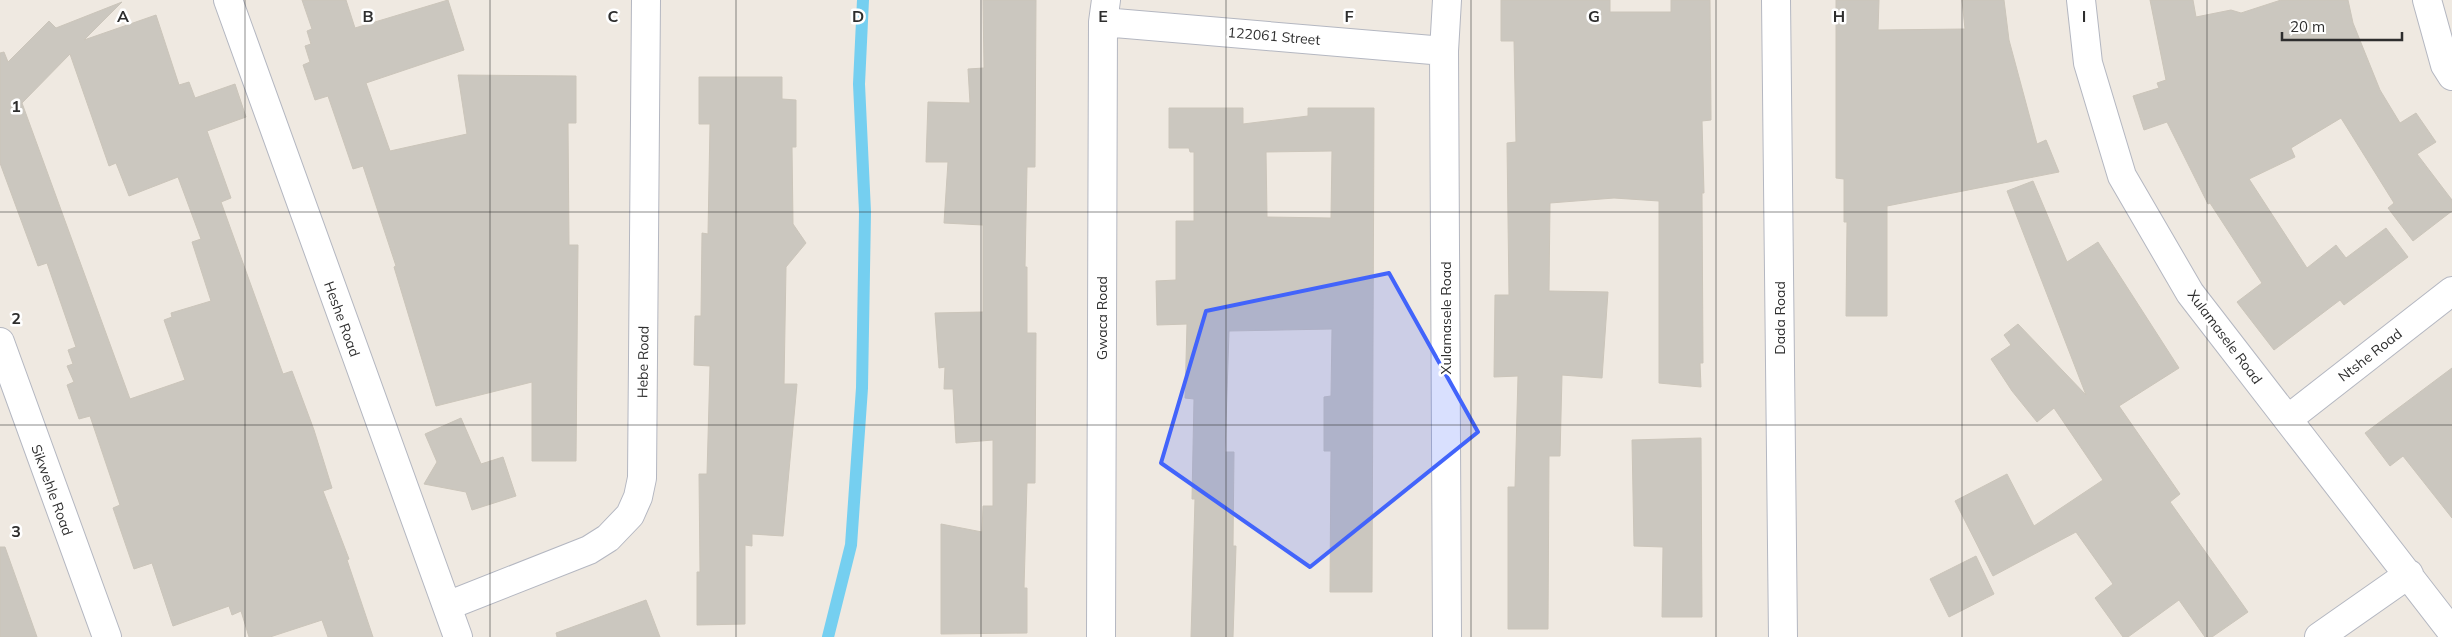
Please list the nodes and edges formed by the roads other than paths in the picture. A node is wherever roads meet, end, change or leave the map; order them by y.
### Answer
1 (228, 0) edge
2 (646, 0) edge
3 (1447, 0) edge
4 (1776, 0) edge
5 (2081, 0) edge
6 (2427, 0) edge
7 (1104, 11) edge
8 (1444, 51) junction
9 (2452, 76) edge
10 (2452, 291) edge
11 (0, 342) edge
12 (2288, 419) junction
13 (2409, 574) junction
14 (447, 606) junction
15 (2452, 632) edge
16 (107, 637) edge
17 (458, 637) edge
18 (1101, 637) edge
19 (1447, 637) edge
20 (1783, 637) edge
21 (2319, 637) edge

1 - 14 street, Heshe Road
2 - 14 street, Hebe Road
3 - 8 street, Xulamasele Road
4 - 20 street, Dada Road
5 - 12 street, Xulamasele Road
6 - 9 street
7 - 8 street, 122061 Street
7 - 18 street, Gwaca Road
8 - 19 street, Xulamasele Road
10 - 12 street, Ntshe Road
11 - 16 street, Sikwehle Road
12 - 13 street, Xulamasele Road
13 - 15 street, Xulamasele Road
13 - 21 street
14 - 17 street, Heshe Road

